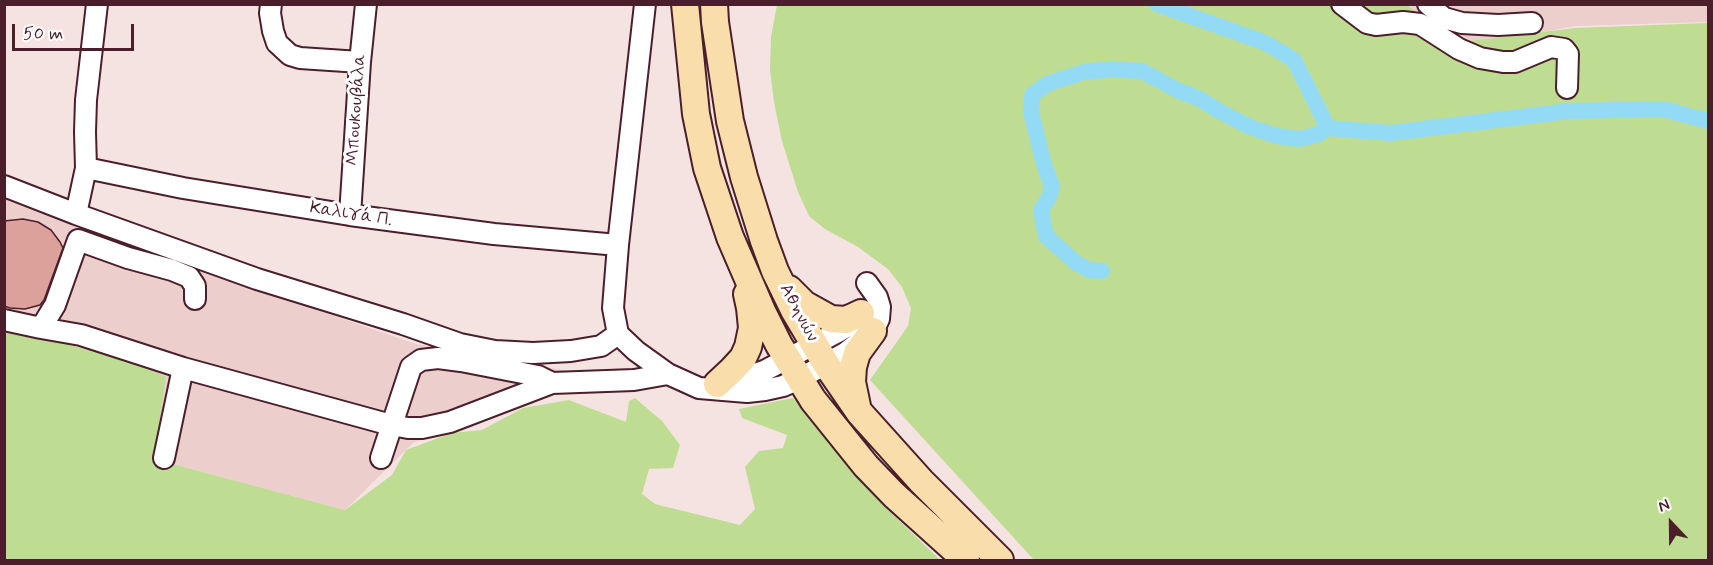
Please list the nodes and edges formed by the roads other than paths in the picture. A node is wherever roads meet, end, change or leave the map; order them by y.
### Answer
1 (98, 4) edge
2 (271, 4) edge
3 (366, 4) edge
4 (645, 4) edge
5 (686, 4) edge
6 (714, 4) edge
7 (1342, 4) edge
8 (1428, 4) edge
9 (1532, 23) dead end
10 (360, 62) junction
11 (1567, 88) dead end
12 (86, 168) junction
13 (4, 186) edge
14 (76, 214) junction
15 (350, 215) junction
16 (618, 245) junction
17 (745, 270) junction
18 (776, 271) junction
19 (195, 299) dead end
20 (4, 320) edge
21 (867, 322) junction
22 (41, 328) junction
23 (618, 334) junction
24 (820, 355) junction
25 (183, 368) junction
26 (793, 369) junction
27 (668, 374) junction
28 (552, 383) junction
29 (708, 386) junction
30 (859, 412) junction
31 (392, 425) junction
32 (381, 458) dead end
33 (164, 459) dead end
34 (966, 561) edge
35 (1000, 561) edge

1 - 12 street
2 - 10 street
3 - 10 street, Μπουκουβάλα
4 - 16 street
5 - 17 main road, Αθηνών
6 - 18 main road, Αθηνών
7 - 11 street
8 - 9 street
10 - 15 street, Μπουκουβάλα
12 - 14 street
12 - 15 street, Καλιγά Π.
13 - 14 street
14 - 23 street
15 - 16 street, Καλιγά Π.
16 - 23 street
17 - 26 main road, Αθηνών
17 - 29 main road
18 - 21 main road
18 - 24 main road, Αθηνών
19 - 22 street
20 - 22 street
21 - 24 street
21 - 30 main road
22 - 25 street
23 - 27 street
24 - 26 street
24 - 30 main road, Αθηνών
25 - 31 street
25 - 33 street
26 - 29 street
26 - 34 main road, Αθηνών
27 - 28 street
27 - 29 street
28 - 31 street
28 - 31 street
30 - 35 main road, Αθηνών
31 - 32 street

